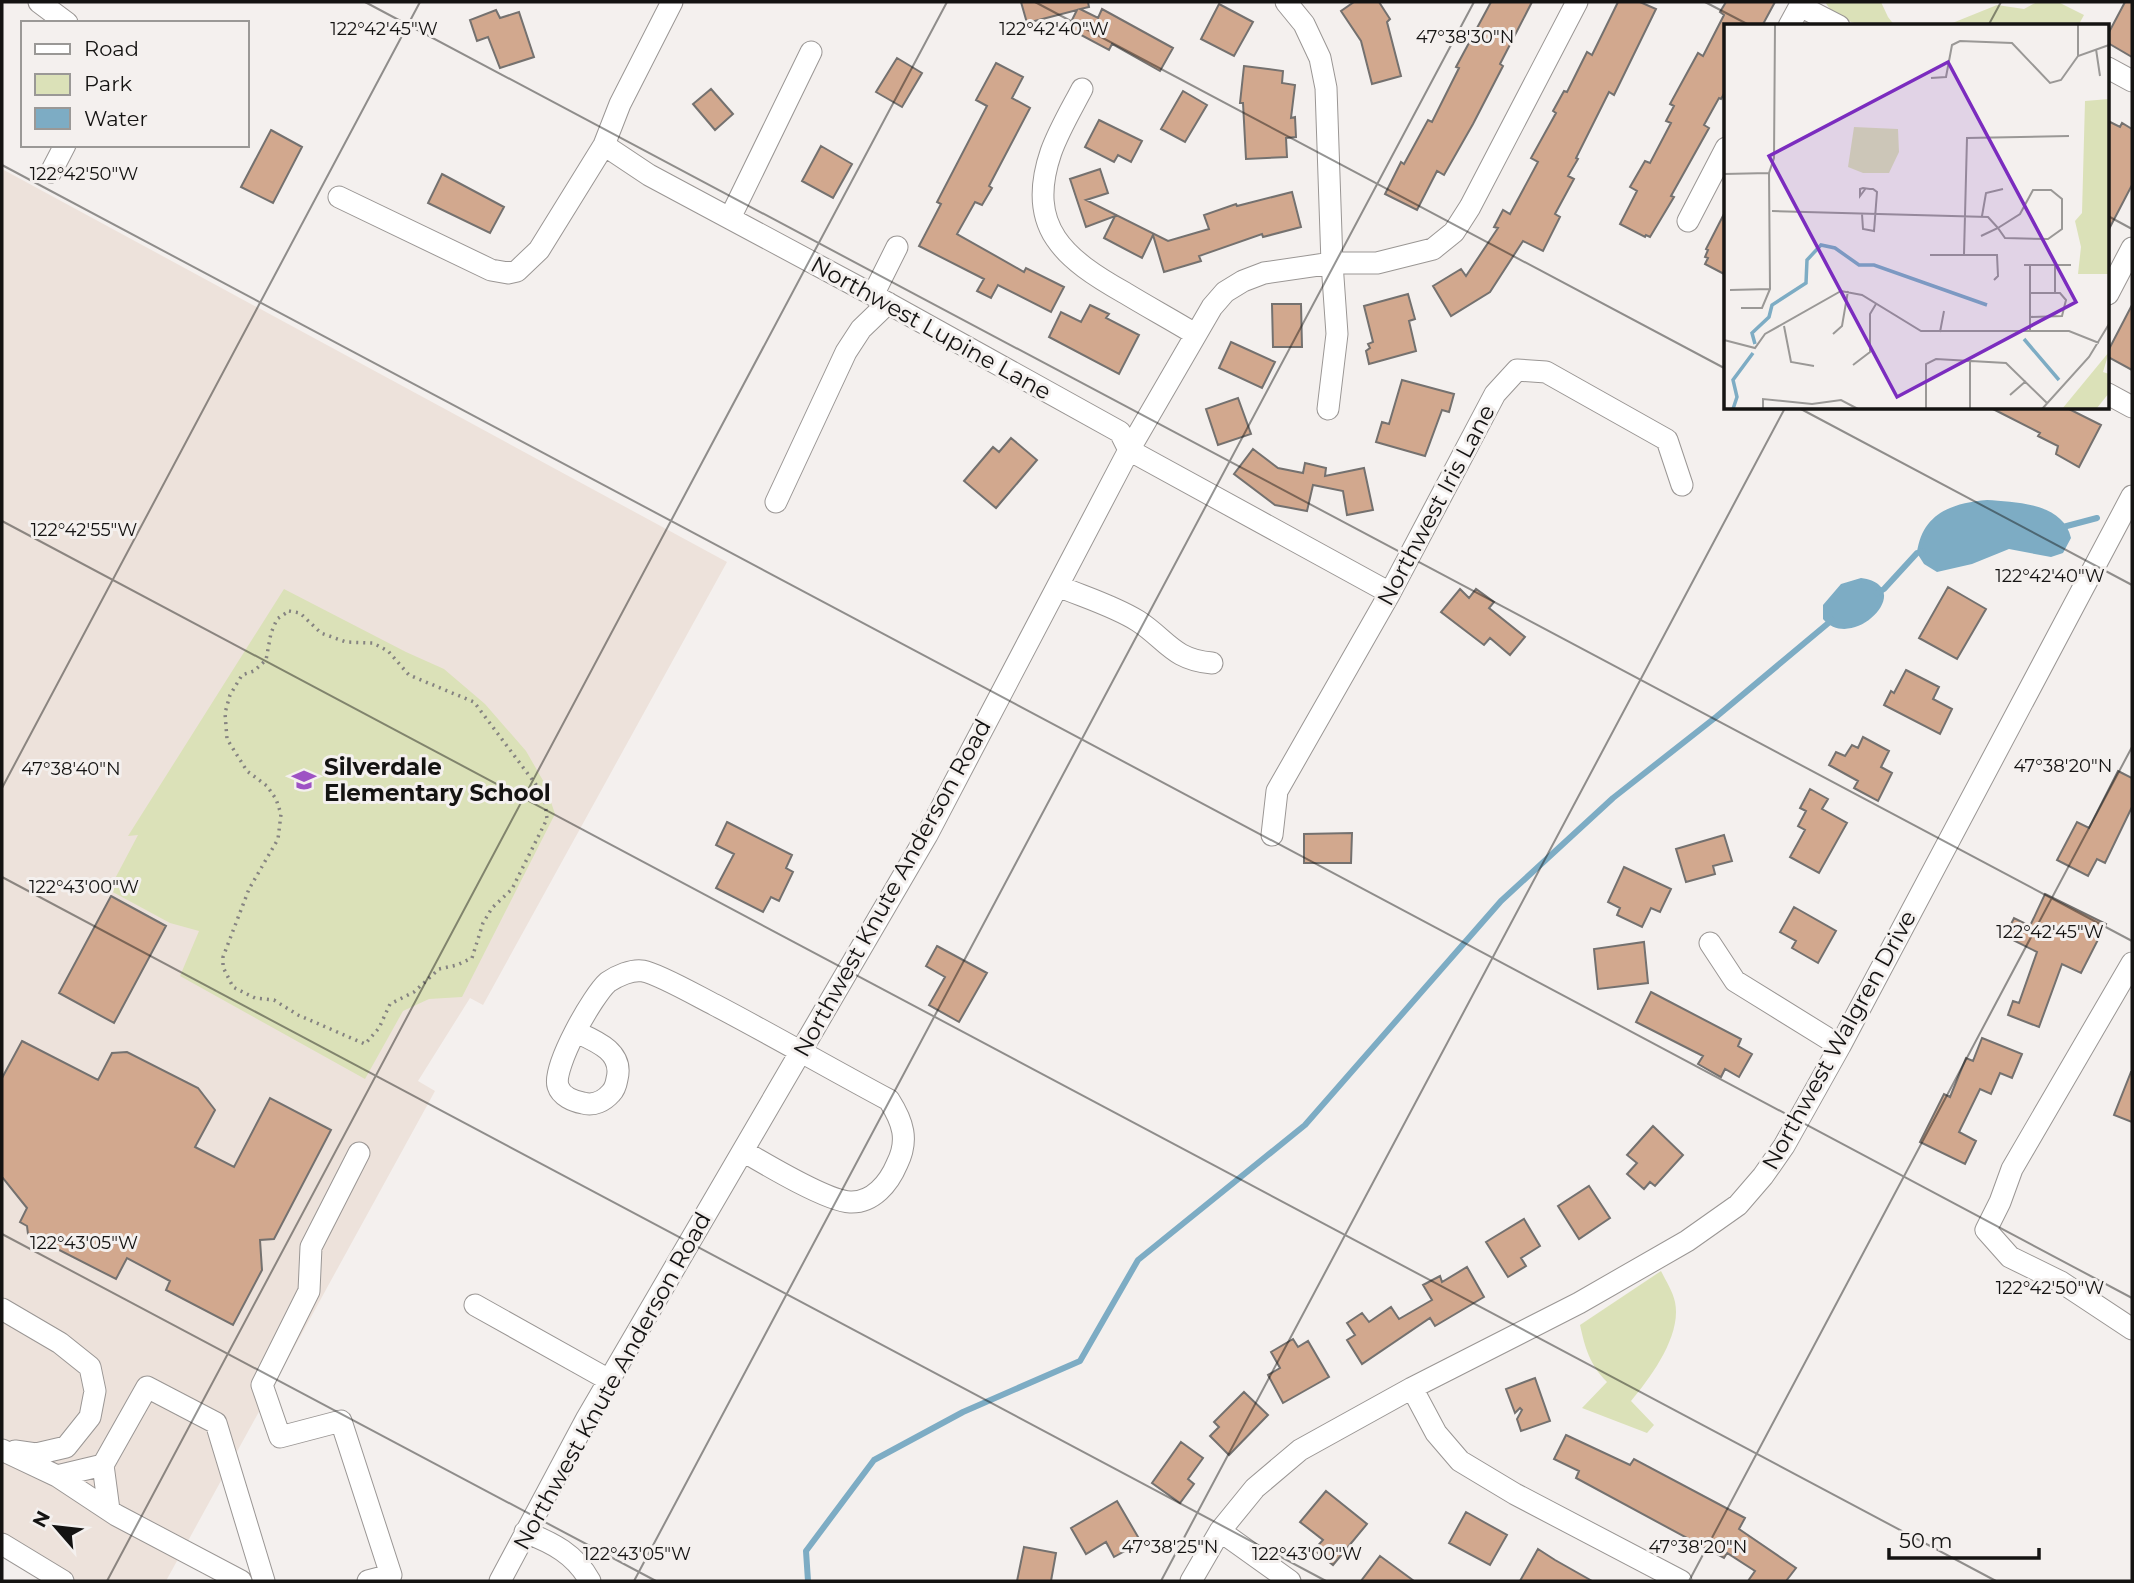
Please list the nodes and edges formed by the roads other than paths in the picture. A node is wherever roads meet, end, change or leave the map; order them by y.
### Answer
1 (39, 2) edge
2 (672, 2) edge
3 (1286, 2) edge
4 (1577, 2) edge
5 (1801, 4) edge
6 (64, 21) edge
7 (1790, 24) edge
8 (1836, 24) edge
9 (811, 52) dead end
10 (2110, 69) edge
11 (2132, 81) edge
12 (1082, 89) dead end
13 (604, 145) junction
14 (64, 147) edge
15 (1724, 157) edge
16 (51, 172) dead end
17 (1718, 185) edge
18 (339, 197) dead end
19 (730, 218) junction
20 (1688, 221) dead end
21 (897, 247) dead end
22 (2132, 248) edge
23 (1332, 263) junction
24 (2110, 290) edge
25 (881, 299) junction
26 (1195, 334) junction
27 (2110, 395) edge
28 (2132, 407) edge
29 (1328, 409) dead end
30 (1129, 450) junction
31 (1682, 485) dead end
32 (2132, 496) edge
33 (776, 502) dead end
34 (1058, 586) junction
35 (1390, 593) junction
36 (1212, 663) dead end
37 (1272, 835) dead end
38 (1710, 943) dead end
39 (2132, 964) edge
40 (576, 1032) dead end
41 (1840, 1046) junction
42 (801, 1051) junction
43 (743, 1152) junction
44 (359, 1153) dead end
45 (475, 1305) dead end
46 (2, 1309) edge
47 (2132, 1329) edge
48 (609, 1380) junction
49 (1412, 1388) junction
50 (2, 1450) edge
51 (103, 1465) junction
52 (57, 1476) junction
53 (109, 1510) junction
54 (1220, 1531) junction
55 (525, 1532) junction
56 (2, 1544) edge
57 (63, 1581) edge
58 (241, 1581) edge
59 (264, 1581) edge
60 (368, 1581) edge
61 (500, 1581) edge
62 (590, 1581) edge
63 (1191, 1581) edge
64 (1290, 1581) edge
65 (1681, 1581) edge

1 - 6 street
2 - 13 street
3 - 23 street
4 - 23 street, Northwest Knute Anderson Road
5 - 7 street
5 - 8 street
9 - 19 street
10 - 11 street
12 - 26 street
13 - 18 street
13 - 19 street, Northwest Lupine Lane
14 - 16 street
15 - 17 street
17 - 20 street
19 - 25 street, Northwest Lupine Lane
21 - 25 street
22 - 24 street
23 - 26 street, Northwest Knute Anderson Road
23 - 29 street
25 - 30 street, Northwest Lupine Lane
25 - 33 street
26 - 30 street, Northwest Knute Anderson Road
27 - 28 street
30 - 34 street, Northwest Knute Anderson Road
30 - 35 street, Northwest Lupine Lane
31 - 35 street, Northwest Iris Lane
32 - 41 street, Northwest Walgren Drive
34 - 36 street
34 - 42 street, Northwest Knute Anderson Road
35 - 37 street, Northwest Iris Lane
38 - 41 street
39 - 47 street
40 - 42 street
41 - 49 street, Northwest Walgren Drive
42 - 43 street, Northwest Knute Anderson Road
42 - 43 street
43 - 48 street, Northwest Knute Anderson Road
44 - 60 street
45 - 48 street
46 - 50 street
48 - 55 street, Northwest Knute Anderson Road
49 - 54 street, Northwest Walgren Drive
49 - 65 street
50 - 52 street
51 - 52 street
51 - 53 street
51 - 59 street
52 - 53 street
53 - 58 street
54 - 63 street, Northwest Walgren Drive
54 - 64 street
55 - 61 street, Northwest Knute Anderson Road
55 - 62 street
56 - 57 street

